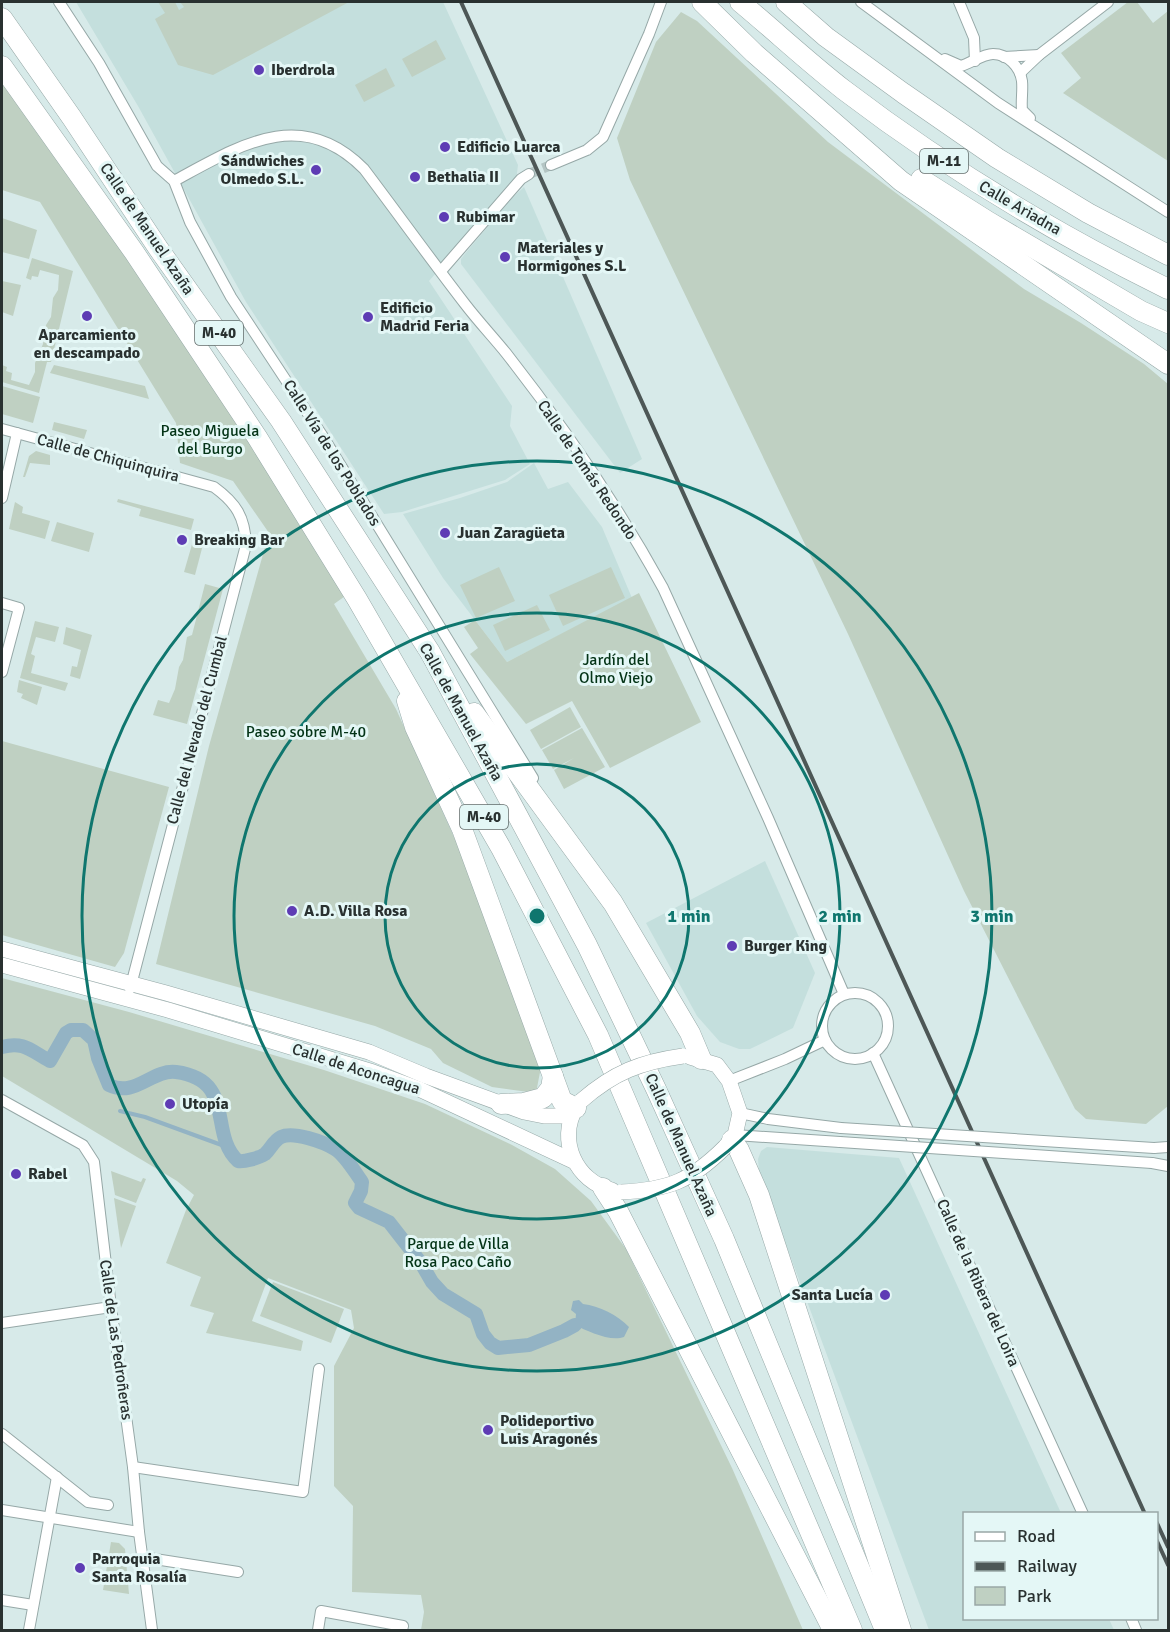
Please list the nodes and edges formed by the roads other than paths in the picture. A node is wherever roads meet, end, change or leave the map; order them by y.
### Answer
1 (59, 2) edge
2 (661, 2) edge
3 (702, 2) edge
4 (740, 2) edge
5 (786, 2) edge
6 (861, 2) edge
7 (958, 2) edge
8 (1108, 2) edge
9 (2, 18) edge
10 (974, 38) junction
11 (933, 54) junction
12 (1039, 55) junction
13 (988, 57) junction
14 (2, 66) edge
15 (1021, 78) junction
16 (1043, 131) junction
17 (845, 132) junction
18 (550, 165) tunnel mouth
19 (529, 174) tunnel mouth
20 (174, 181) junction
21 (1168, 212) edge
22 (1168, 255) edge
23 (441, 271) junction
24 (1168, 289) edge
25 (1168, 323) edge
26 (1168, 364) edge
27 (2, 429) edge
28 (17, 433) junction
29 (214, 487) joint
30 (2, 498) edge
31 (2, 603) edge
32 (430, 652) junction
33 (395, 664) junction
34 (2, 672) edge
35 (613, 903) junction
36 (2, 949) edge
37 (2, 965) edge
38 (130, 983) junction
39 (844, 994) junction
40 (129, 1000) junction
41 (825, 1040) junction
42 (873, 1053) junction
43 (692, 1057) junction
44 (554, 1076) junction
45 (729, 1081) junction
46 (2, 1100) edge
47 (501, 1104) junction
48 (576, 1108) junction
49 (740, 1113) junction
50 (731, 1141) junction
51 (1168, 1146) edge
52 (573, 1161) junction
53 (1168, 1166) edge
54 (612, 1190) junction
55 (111, 1306) junction
56 (2, 1323) edge
57 (319, 1369) dead end
58 (2, 1434) edge
59 (134, 1467) junction
60 (57, 1478) junction
61 (108, 1505) dead end
62 (2, 1510) edge
63 (1082, 1512) edge
64 (49, 1516) junction
65 (139, 1532) junction
66 (142, 1557) junction
67 (238, 1572) dead end
68 (2, 1600) edge
69 (33, 1605) junction
70 (29, 1630) edge
71 (152, 1630) edge
72 (318, 1630) edge
73 (402, 1630) edge
74 (833, 1630) edge
75 (852, 1630) edge
76 (885, 1630) edge
77 (901, 1630) edge

1 - 20 street, Calle Vía de los Poblados
2 - 18 street
3 - 17 highway
4 - 24 highway, Calle Ariadna / M-11
5 - 22 highway, Calle Ariadna / M-11
6 - 11 street
7 - 10 street
8 - 12 street
9 - 32 highway, Calle de Manuel Azaña / M-40
10 - 13 street
10 - 13 street
11 - 13 street
11 - 16 street
12 - 13 street
12 - 15 street
13 - 15 street
14 - 33 highway, Calle de Manuel Azaña / M-40
15 - 16 street
16 - 21 street
17 - 25 highway
17 - 26 highway
19 - 23 street
20 - 23 street, Calle de Tomás Redondo
20 - 35 street, Calle Vía de los Poblados
23 - 39 street, Calle de Tomás Redondo
27 - 28 street, Calle de Chiquinquira
28 - 29 street, Calle de Chiquinquira
28 - 30 street
29 - 38 street, Calle del Nevado del Cumbal
31 - 34 street
32 - 35 highway
32 - 76 highway, Calle de Manuel Azaña / M-40
33 - 44 highway
33 - 75 highway, Calle de Manuel Azaña / M-40
35 - 43 highway
36 - 38 main road, Calle de Aconcagua
37 - 40 main road, Calle de Aconcagua
38 - 40 street
38 - 47 main road, Calle de Aconcagua
39 - 41 street
39 - 42 street
40 - 52 main road, Calle de Aconcagua
41 - 42 street
41 - 45 street
42 - 63 street, Calle de la Ribera del Loira
43 - 45 main road
43 - 48 main road, bridge
44 - 47 highway
44 - 48 highway
45 - 49 main road
46 - 55 street, Calle de Las Pedroñeras
47 - 48 main road, Calle de Aconcagua
48 - 52 main road
49 - 50 main road
49 - 51 street, bridge
50 - 53 street, bridge
50 - 54 main road, bridge
50 - 77 highway
52 - 54 main road
54 - 74 highway
55 - 56 street
55 - 59 street, Calle de Las Pedroñeras
57 - 59 street
58 - 60 street
59 - 65 street, Calle de Las Pedroñeras
60 - 61 street
60 - 64 street
62 - 64 street
64 - 65 street
64 - 69 street
65 - 66 street, Calle de Las Pedroñeras
66 - 67 street
66 - 71 street, Calle de Las Pedroñeras
68 - 69 street
69 - 70 street
72 - 73 street

